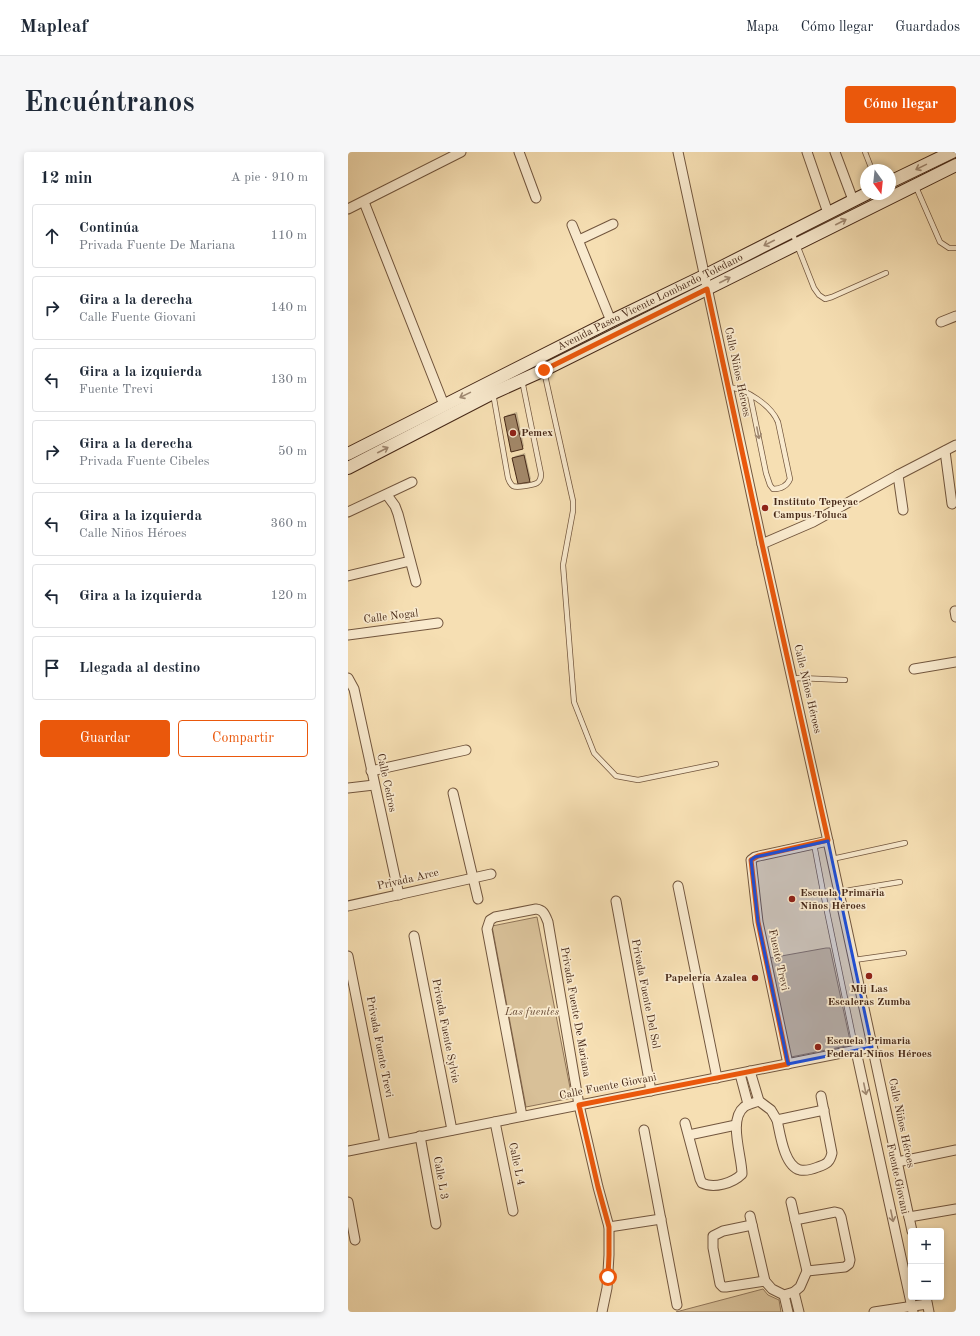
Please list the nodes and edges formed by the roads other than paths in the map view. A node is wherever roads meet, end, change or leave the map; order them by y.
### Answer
1 (461, 152) edge
2 (519, 152) edge
3 (678, 152) edge
4 (807, 152) edge
5 (835, 152) edge
6 (865, 152) edge
7 (952, 152) edge
8 (870, 164) edge
9 (956, 165) edge
10 (896, 179) edge
11 (916, 185) junction
12 (860, 197) edge
13 (536, 198) dead end
14 (853, 200) junction
15 (364, 202) junction
16 (348, 209) edge
17 (828, 213) junction
18 (613, 224) dead end
19 (572, 225) dead end
20 (792, 231) junction
21 (579, 240) junction
22 (797, 244) junction
23 (956, 248) edge
24 (886, 273) dead end
25 (704, 276) junction
26 (707, 289) junction
27 (956, 316) edge
28 (611, 321) junction
29 (941, 322) dead end
30 (541, 356) junction
31 (519, 368) junction
32 (544, 370) junction
33 (522, 380) junction
34 (728, 387) junction
35 (492, 388) junction
36 (750, 395) junction
37 (444, 405) junction
38 (956, 445) edge
39 (945, 451) junction
40 (348, 454) edge
41 (348, 468) edge
42 (898, 475) junction
43 (412, 482) dead end
44 (386, 495) junction
45 (952, 504) dead end
46 (904, 510) dead end
47 (348, 512) edge
48 (762, 544) junction
49 (410, 561) junction
50 (348, 576) edge
51 (416, 582) dead end
52 (438, 623) dead end
53 (348, 634) edge
54 (956, 662) edge
55 (914, 668) dead end
56 (348, 678) edge
57 (792, 679) junction
58 (845, 680) dead end
59 (351, 690) edge
60 (466, 750) dead end
61 (716, 764) dead end
62 (371, 771) junction
63 (374, 785) junction
64 (348, 788) edge
65 (454, 793) dead end
66 (828, 840) junction
67 (905, 843) dead end
68 (814, 844) junction
69 (832, 859) junction
70 (491, 874) dead end
71 (473, 878) junction
72 (900, 882) dead end
73 (678, 886) dead end
74 (839, 892) junction
75 (399, 895) junction
76 (478, 899) dead end
77 (616, 901) dead end
78 (348, 906) edge
79 (414, 936) dead end
80 (904, 953) dead end
81 (348, 956) edge
82 (854, 960) junction
83 (872, 1047) junction
84 (856, 1051) junction
85 (788, 1064) junction
86 (750, 1071) junction
87 (740, 1074) junction
88 (717, 1078) junction
89 (651, 1091) junction
90 (821, 1096) dead end
91 (759, 1102) junction
92 (748, 1104) junction
93 (579, 1105) junction
94 (824, 1110) junction
95 (522, 1116) junction
96 (777, 1120) junction
97 (495, 1122) junction
98 (685, 1123) dead end
99 (736, 1125) junction
100 (452, 1130) junction
101 (644, 1130) dead end
102 (689, 1135) junction
103 (420, 1136) junction
104 (385, 1143) junction
105 (348, 1150) edge
106 (956, 1150) edge
107 (897, 1162) junction
108 (348, 1202) edge
109 (791, 1202) dead end
110 (956, 1209) edge
111 (513, 1211) dead end
112 (750, 1216) dead end
113 (909, 1217) junction
114 (661, 1219) junction
115 (795, 1220) junction
116 (436, 1224) dead end
117 (752, 1226) junction
118 (609, 1227) junction
119 (911, 1228) edge
120 (355, 1240) dead end
121 (807, 1271) junction
122 (765, 1281) junction
123 (794, 1292) junction
124 (784, 1296) junction
125 (927, 1304) edge
126 (678, 1305) dead end
127 (912, 1309) edge
128 (602, 1312) edge
129 (788, 1312) edge
130 (799, 1312) edge
131 (874, 1312) edge

1 - 15 street
2 - 13 street
3 - 25 street, Calle Niños Héroes
4 - 17 street
5 - 14 street
6 - 8 lane
7 -> 10 main road
9 - 11 main road, Avenida Paseo Vicente Lombardo Toledano
22 -> 11 main road, Avenida Paseo Vicente Lombardo Toledano
11 - 23 lane
12 - 14 main road, Avenida Paseo Vicente Lombardo Toledano
14 - 17 main road, Avenida Paseo Vicente Lombardo Toledano
15 - 16 street
15 - 37 street
17 - 20 main road, Avenida Paseo Vicente Lombardo Toledano
18 - 21 street
19 - 21 street
20 - 22 lane
20 -> 25 main road, Avenida Paseo Vicente Lombardo Toledano
21 - 28 street
22 - 24 lane
26 -> 22 main road, Avenida Paseo Vicente Lombardo Toledano
25 - 26 street, Calle Niños Héroes
25 - 28 main road, Avenida Paseo Vicente Lombardo Toledano
26 - 32 main road, Avenida Paseo Vicente Lombardo Toledano
26 - 34 street, Calle Niños Héroes
27 - 29 street
28 - 30 main road, Avenida Paseo Vicente Lombardo Toledano
30 - 31 main road, Avenida Paseo Vicente Lombardo Toledano
30 - 32 lane
31 - 33 lane
31 - 35 main road, Avenida Paseo Vicente Lombardo Toledano
32 - 33 main road, Avenida Paseo Vicente Lombardo Toledano
32 - 61 lane
33 - 35 main road, Avenida Paseo Vicente Lombardo Toledano
33 - 35 lane
34 - 36 lane
34 - 48 street, Calle Niños Héroes
35 -> 37 main road, Avenida Paseo Vicente Lombardo Toledano
41 -> 35 main road, Avenida Paseo Vicente Lombardo Toledano
36 -> 36 lane
37 - 40 main road, Avenida Paseo Vicente Lombardo Toledano
38 - 39 street
39 - 42 street
39 - 45 street
42 - 46 street
42 - 48 street
43 - 44 street
44 - 47 street
44 - 49 street
48 - 57 street, Calle Niños Héroes
49 - 50 street
49 - 51 street
52 - 53 street, Calle Nogal
54 - 55 street
56 - 59 street, Calle Cedros
57 - 58 lane
57 - 66 street, Calle Niños Héroes
59 - 62 street, Calle Cedros
60 - 62 street
62 - 63 street, Calle Cedros
63 - 64 street
63 - 75 street, Calle Cedros
65 - 71 street
66 - 68 street
66 - 69 street, Calle Niños Héroes
67 - 69 lane
68 - 84 lane
68 - 85 street, Fuente Trevi
69 - 74 street, Calle Niños Héroes
70 - 71 street, Privada Arce
71 - 75 street, Privada Arce
71 - 76 street
72 - 74 lane
73 - 88 street
74 - 82 street, Calle Niños Héroes
75 - 78 street, Privada Arce
77 - 89 street, Privada Fuente Del Sol
79 - 100 street, Privada Fuente Sylvie
80 - 82 lane
81 - 104 street, Privada Fuente Trevi
82 - 83 street, Calle Niños Héroes
83 - 84 street, Calle Fuente Giovani
83 - 107 street, Calle Niños Héroes
84 - 85 street, Calle Fuente Giovani
84 -> 127 street, Fuente Giovani
85 - 86 street, Calle Fuente Giovani
86 - 87 street, Calle Fuente Giovani
86 - 91 street
87 - 88 street, Calle Fuente Giovani
87 - 92 street
88 - 89 street, Calle Fuente Giovani
89 - 93 street, Calle Fuente Giovani
90 - 94 street
91 - 92 street
91 - 96 street
92 - 99 street
93 - 95 street, Calle Fuente Giovani
93 - 95 street, Privada Fuente De Mariana
93 - 118 street, Privada Fuente De Mariana
94 - 96 street
94 - 96 street
95 - 97 street, Calle Fuente Giovani
97 - 100 street, Calle Fuente Giovani
97 - 111 street, Calle L 4
98 - 102 street
99 - 102 street
99 - 102 street
100 - 103 street, Calle Fuente Giovani
101 - 114 street
103 - 104 street, Calle Fuente Giovani
103 - 116 street, Calle L 3
104 - 105 street, Calle Fuente Giovani
106 - 107 street
107 - 113 street, Calle Niños Héroes
108 - 120 street
109 - 115 street
110 - 113 street
112 - 117 street
113 - 119 street, Calle Niños Héroes
114 - 118 street
114 - 126 street
115 - 121 street
115 - 121 street
117 - 122 street
117 - 122 street
118 - 128 street, Privada Fuente De Mariana
121 - 123 street
122 - 124 street
123 - 124 street
123 - 130 street
124 - 129 street
125 - 127 street
127 - 131 street

